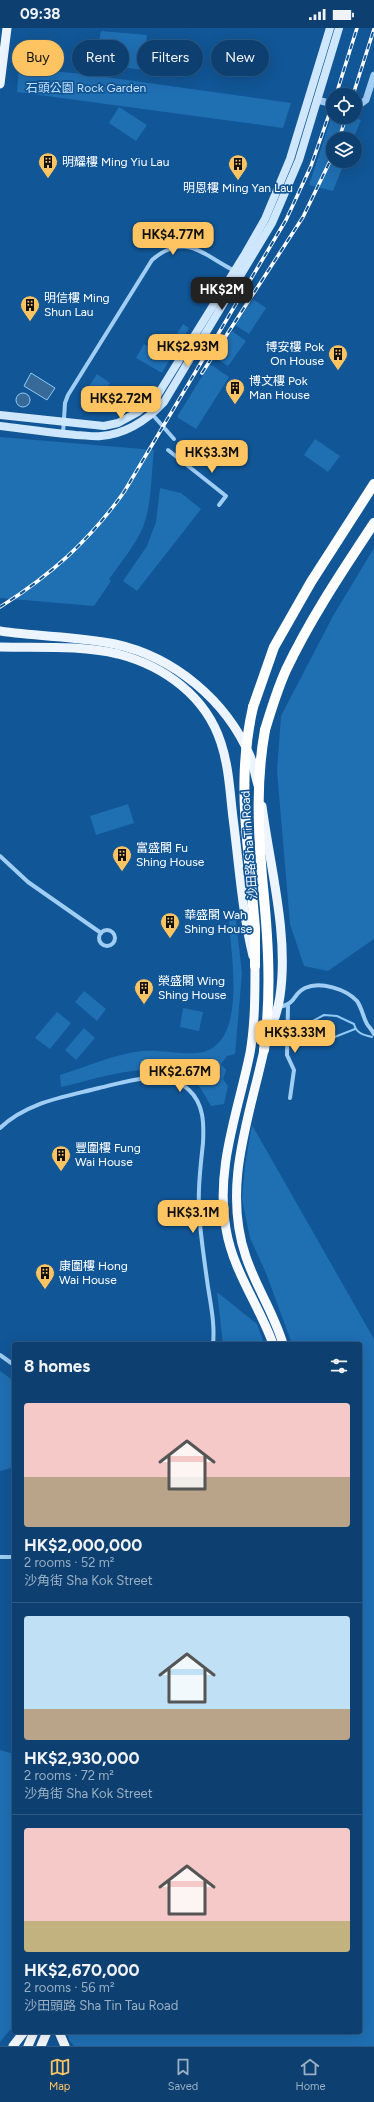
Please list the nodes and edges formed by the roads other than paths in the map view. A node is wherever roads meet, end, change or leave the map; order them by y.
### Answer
1 (6, 28) edge
2 (330, 28) edge
3 (339, 28) edge
4 (374, 75) edge
5 (0, 84) edge
6 (309, 97) junction
7 (317, 100) junction
8 (326, 102) edge
9 (362, 105) edge
10 (234, 271) junction
11 (242, 275) junction
12 (152, 414) junction
13 (0, 415) edge
14 (63, 423) junction
15 (0, 426) edge
16 (63, 434) junction
17 (174, 439) dead end
18 (168, 450) dead end
19 (374, 484) edge
20 (219, 505) dead end
21 (374, 523) edge
22 (0, 631) edge
23 (0, 647) edge
24 (0, 856) edge
25 (101, 933) junction
26 (255, 966) junction
27 (288, 1006) junction
28 (278, 1008) junction
29 (374, 1034) edge
30 (264, 1050) junction
31 (290, 1098) dead end
32 (0, 1128) edge
33 (214, 1342) edge
34 (272, 1342) edge
35 (282, 1342) edge
36 (0, 1355) edge
37 (12, 1364) edge
38 (0, 1557) edge
39 (12, 1557) edge
40 (22, 2034) edge
41 (33, 2034) edge
42 (46, 2034) edge
43 (60, 2034) edge
44 (13, 2046) edge
45 (28, 2046) edge
46 (41, 2046) edge
47 (65, 2046) edge

1 - 5 main road
2 - 6 main road
3 - 7 main road
4 - 9 street
6 - 7 street
6 - 10 main road
7 - 8 street
7 - 11 main road
10 - 11 street
10 - 14 main road
10 - 14 street
11 - 12 main road
12 - 16 main road
12 - 17 street
13 - 14 main road
14 - 16 street
15 - 16 main road
18 - 20 street
19 - 26 highway, 沙田路 Sha Tin Road, bridge
21 - 30 highway, 沙田路 Sha Tin Road, bridge
22 - 28 main road
23 - 26 main road
24 - 25 street
25 - 25 street
26 - 34 highway
27 - 28 street
27 - 29 street
27 - 31 street
28 - 30 main road
30 - 35 highway
32 - 33 street
36 - 37 street
38 - 39 street
40 - 44 highway
41 - 45 highway
42 - 46 highway
43 - 47 highway

